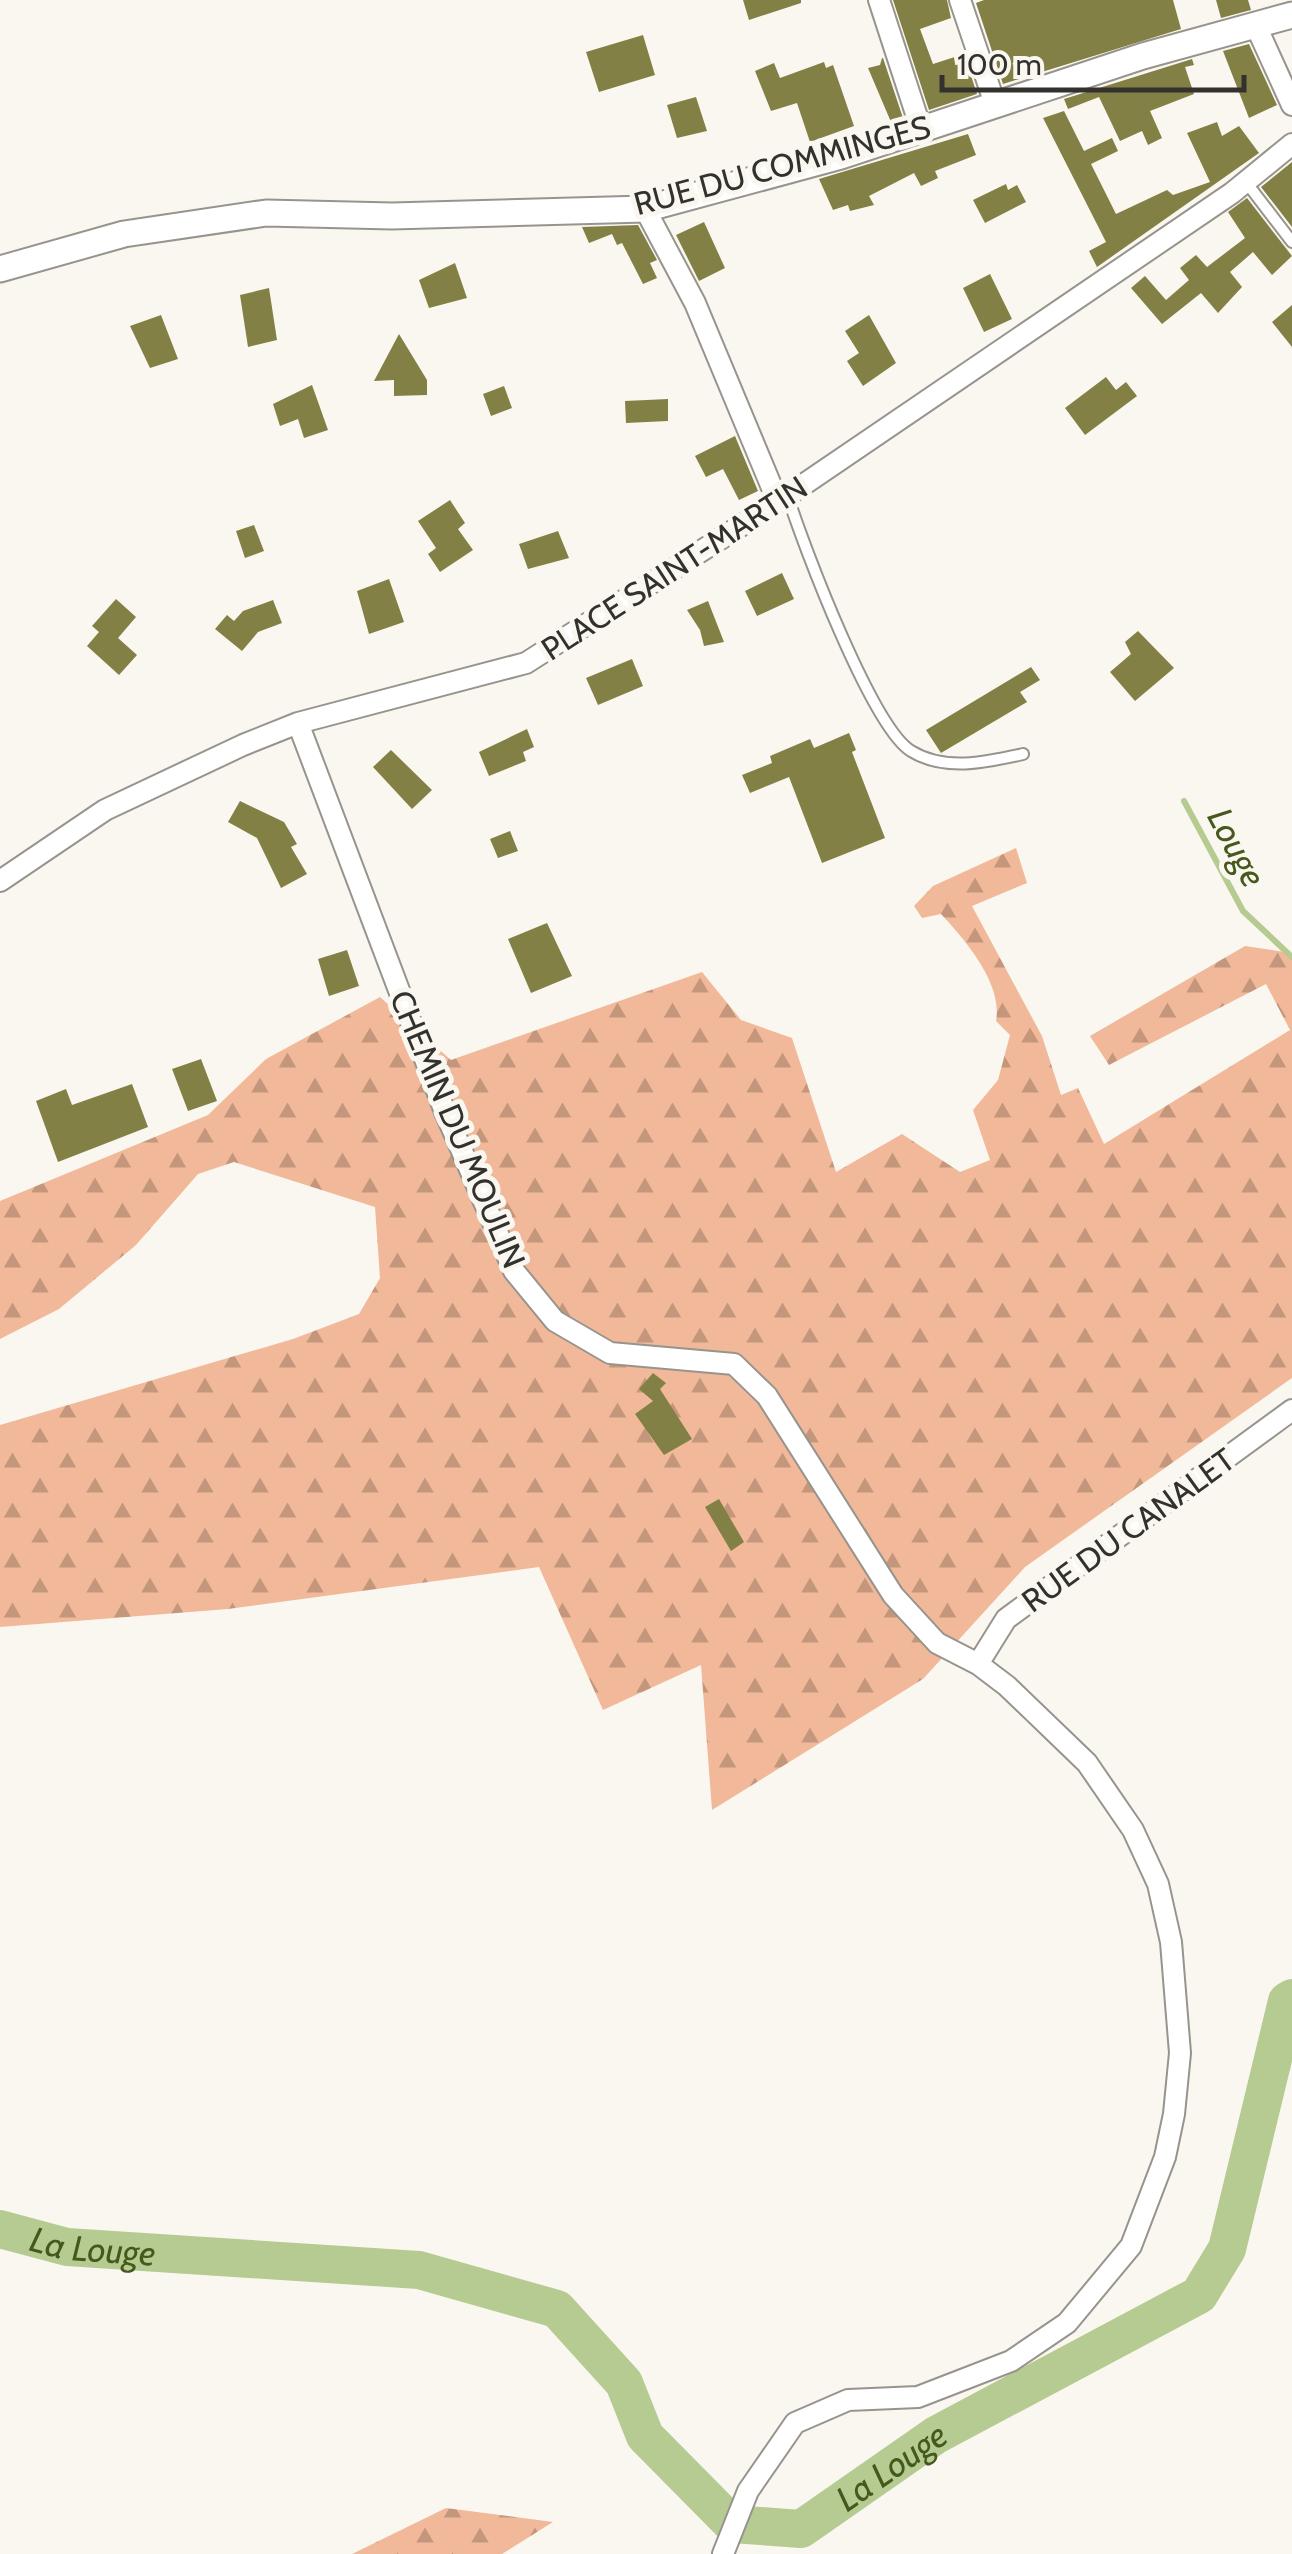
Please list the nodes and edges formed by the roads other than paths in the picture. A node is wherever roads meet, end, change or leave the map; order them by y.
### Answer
1 (879, 0) edge
2 (960, 0) edge
3 (1292, 15) edge
4 (1256, 26) junction
5 (995, 104) junction
6 (1292, 105) edge
7 (921, 128) junction
8 (1292, 144) edge
9 (1246, 182) junction
10 (645, 209) junction
11 (1292, 242) edge
12 (0, 269) edge
13 (783, 499) junction
14 (298, 723) junction
15 (1023, 754) dead end
16 (0, 882) edge
17 (1292, 1410) edge
18 (978, 1664) junction
19 (723, 2554) edge

1 - 7 street
2 - 5 street
3 - 4 street
4 - 5 street, RUE DU COMMINGES
4 - 6 street
5 - 7 street, RUE DU COMMINGES
7 - 10 street, RUE DU COMMINGES
8 - 9 street, PLACE SAINT-MARTIN
9 - 11 lane
9 - 13 street, PLACE SAINT-MARTIN
10 - 12 street, RUE DU COMMINGES
10 - 13 street
13 - 14 street, PLACE SAINT-MARTIN
13 - 15 lane
14 - 16 street, PLACE SAINT-MARTIN
14 - 18 street, CHEMIN DU MOULIN
17 - 18 street, RUE DU CANALET
18 - 19 street, CHEMIN DU MOULIN

